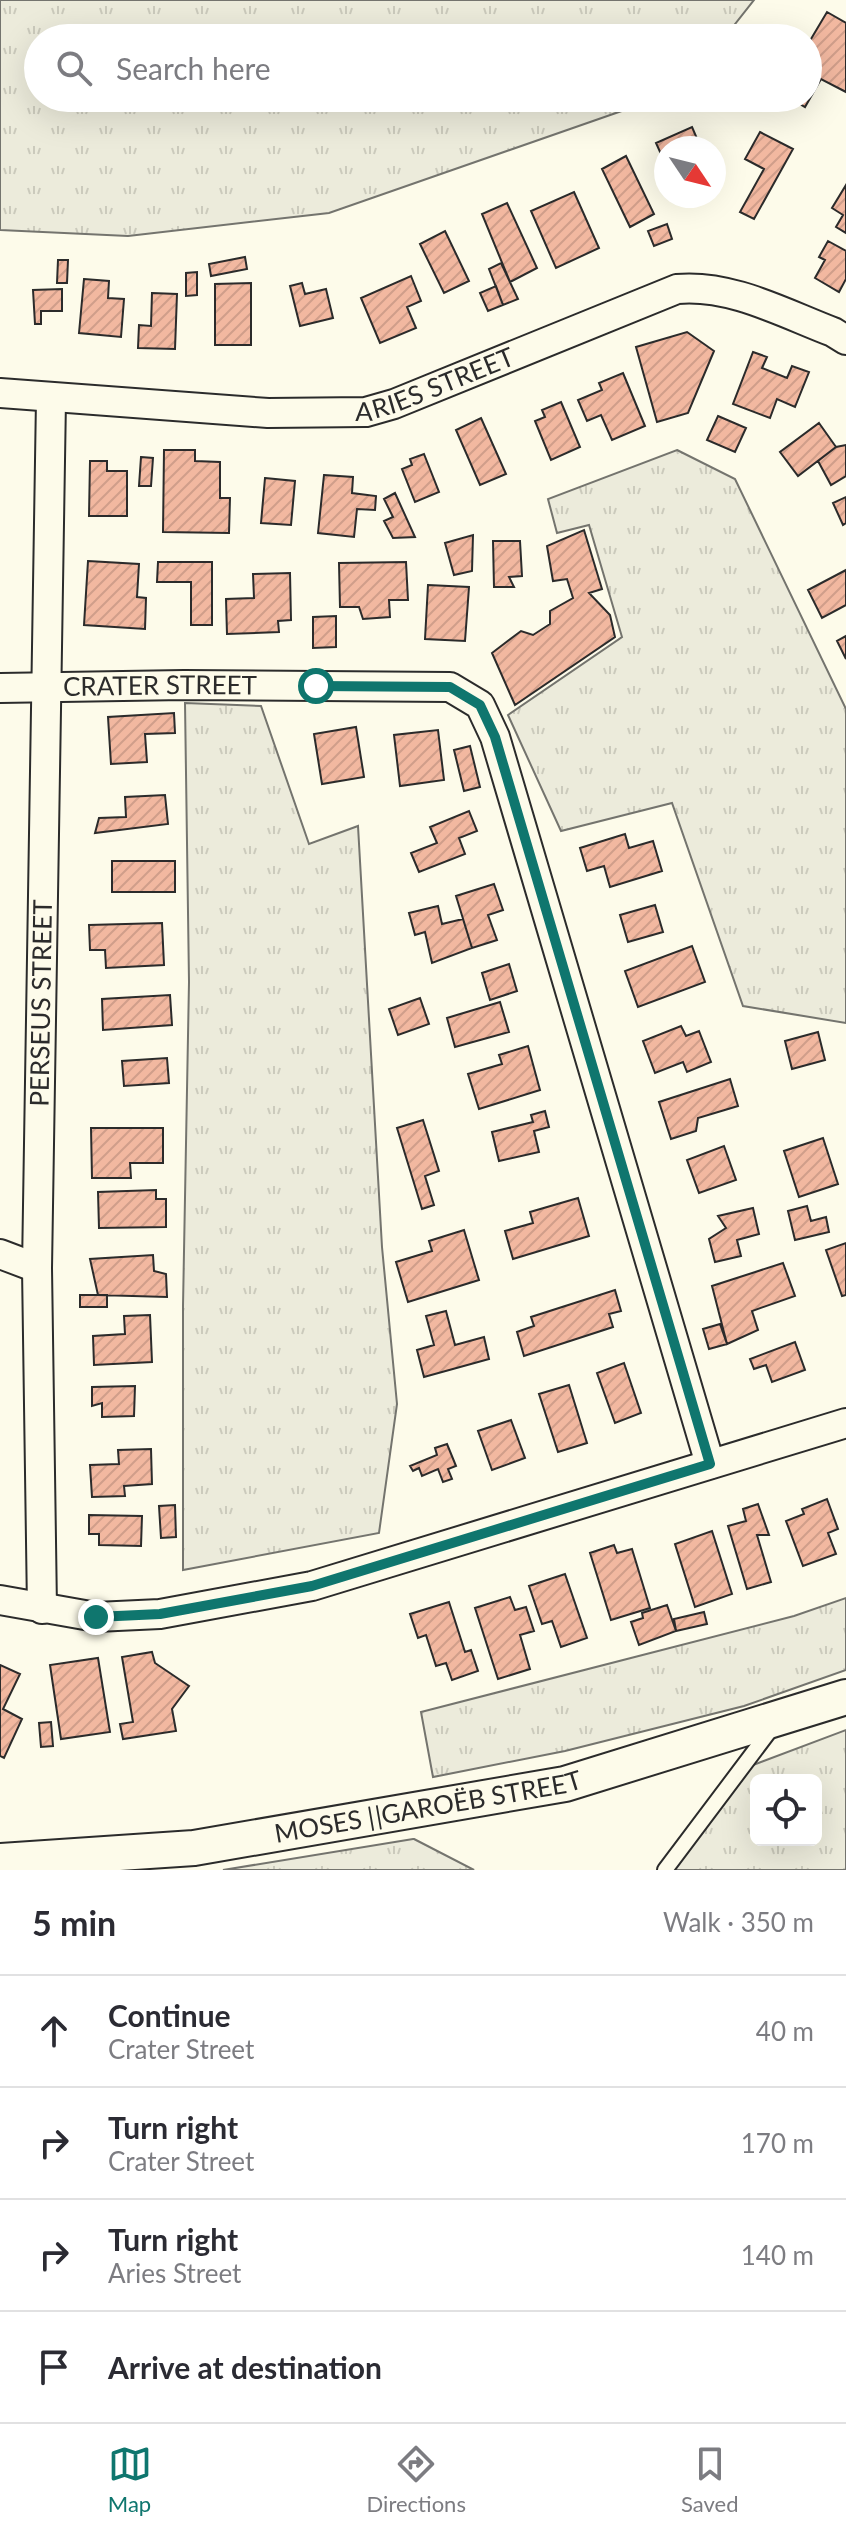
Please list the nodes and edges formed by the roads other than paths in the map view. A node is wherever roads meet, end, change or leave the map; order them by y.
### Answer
1 (846, 340) edge
2 (0, 393) edge
3 (51, 399) junction
4 (0, 688) edge
5 (45, 689) junction
6 (0, 1254) edge
7 (37, 1268) junction
8 (846, 1423) edge
9 (710, 1464) junction
10 (0, 1600) edge
11 (42, 1609) junction
12 (846, 1697) edge
13 (779, 1719) junction
14 (21, 1863) edge
15 (665, 1870) edge

1 - 3 street, ARIES STREET
2 - 3 street, ARIES STREET
3 - 5 street, PERSEUS STREET
4 - 5 street, CRATER STREET
5 - 7 street, PERSEUS STREET
5 - 9 street, CRATER STREET
6 - 7 street
7 - 11 street, PERSEUS STREET
8 - 9 street
9 - 11 street
10 - 11 street
12 - 13 street, MOSES ǁGAROËB STREET
13 - 14 street, MOSES ǁGAROËB STREET
13 - 15 lane

